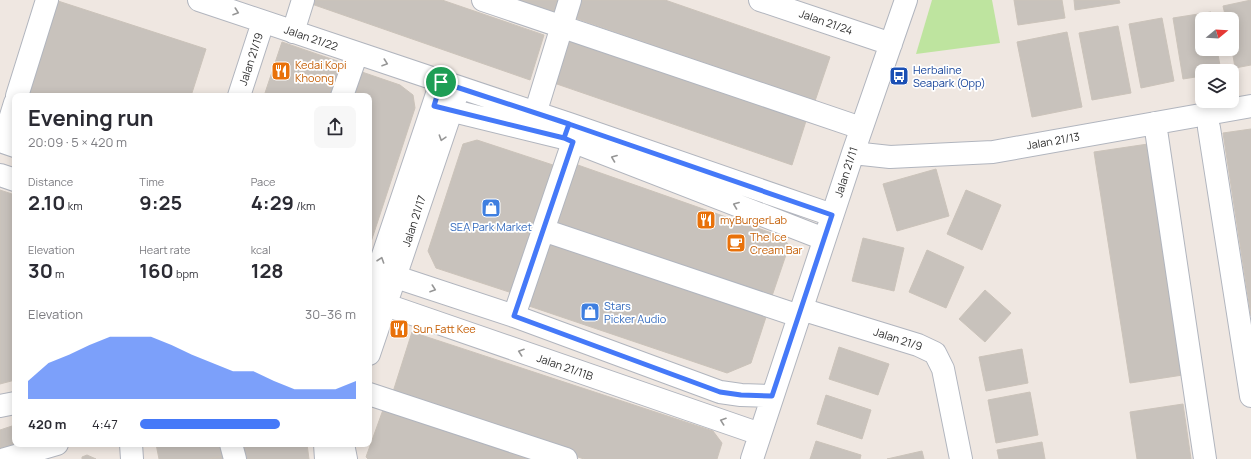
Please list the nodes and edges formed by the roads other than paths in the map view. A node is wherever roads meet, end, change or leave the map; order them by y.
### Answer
1 (47, 0) edge
2 (199, 0) edge
3 (303, 0) edge
4 (483, 0) edge
5 (570, 0) edge
6 (760, 0) edge
7 (906, 0) edge
8 (263, 22) junction
9 (562, 26) junction
10 (293, 32) junction
11 (891, 44) junction
12 (356, 53) junction
13 (450, 85) junction
14 (18, 93) edge
15 (240, 93) edge
16 (343, 93) edge
17 (1251, 106) edge
18 (442, 109) junction
19 (12, 112) edge
20 (535, 114) junction
21 (1251, 121) edge
22 (861, 128) junction
23 (1209, 128) junction
24 (1156, 130) junction
25 (569, 135) junction
26 (12, 145) edge
27 (853, 153) junction
28 (0, 175) edge
29 (12, 179) edge
30 (832, 215) junction
31 (543, 230) junction
32 (824, 239) junction
33 (396, 277) junction
34 (375, 301) edge
35 (800, 313) junction
36 (514, 316) junction
37 (372, 328) edge
38 (372, 395) edge
39 (772, 396) junction
40 (1251, 396) edge
41 (12, 404) edge
42 (0, 406) edge
43 (760, 434) junction
44 (47, 447) edge
45 (131, 447) edge
46 (232, 447) edge
47 (325, 447) edge
48 (344, 447) edge
49 (5, 459) edge
50 (132, 459) edge
51 (235, 459) edge
52 (326, 459) edge
53 (346, 459) edge
54 (566, 459) edge
55 (752, 459) edge
56 (961, 459) edge
57 (1205, 459) edge

1 - 14 street
2 -> 8 street, Jalan 21/22
3 - 10 street
4 - 9 street
5 - 9 street
6 - 11 street, Jalan 21/24
7 - 11 street, Jalan 21/11
8 - 10 street, Jalan 21/22
8 - 15 street, Jalan 21/19
9 - 20 street
9 - 22 street
10 - 12 street, Jalan 21/22
11 - 22 street, Jalan 21/11
12 -> 13 street, Jalan 21/22
12 - 16 street
13 - 18 street, Jalan 21/17
13 - 20 street, Jalan 21/22
17 - 24 street, Jalan 21/13
18 - 25 street
18 -> 33 street, Jalan 21/17
34 -> 18 street, Jalan 21/17
19 - 26 street
20 - 25 street, Jalan 21/22
21 - 23 street
22 - 27 street, Jalan 21/11
23 - 24 street
23 - 40 street
24 - 27 street, Jalan 21/13
24 - 57 street
25 - 30 street, Jalan 21/22
25 - 31 street
32 -> 25 street
27 - 30 street, Jalan 21/11
28 - 29 street
30 - 32 street, Jalan 21/11
31 - 35 street, Jalan 21/9
31 - 36 street
32 - 35 street, Jalan 21/11
33 - 34 street, Jalan 21/17
33 -> 36 street
34 - 37 street, Jalan 21/17
43 -> 34 street, Jalan 21/11B
35 - 39 street, Jalan 21/11
35 - 56 street, Jalan 21/9
36 - 39 street
38 - 54 street
39 - 43 street, Jalan 21/11
41 - 42 street
43 - 55 street, Jalan 21/11
44 - 49 street
45 - 50 street
46 - 51 street
47 - 52 street
48 - 53 street

